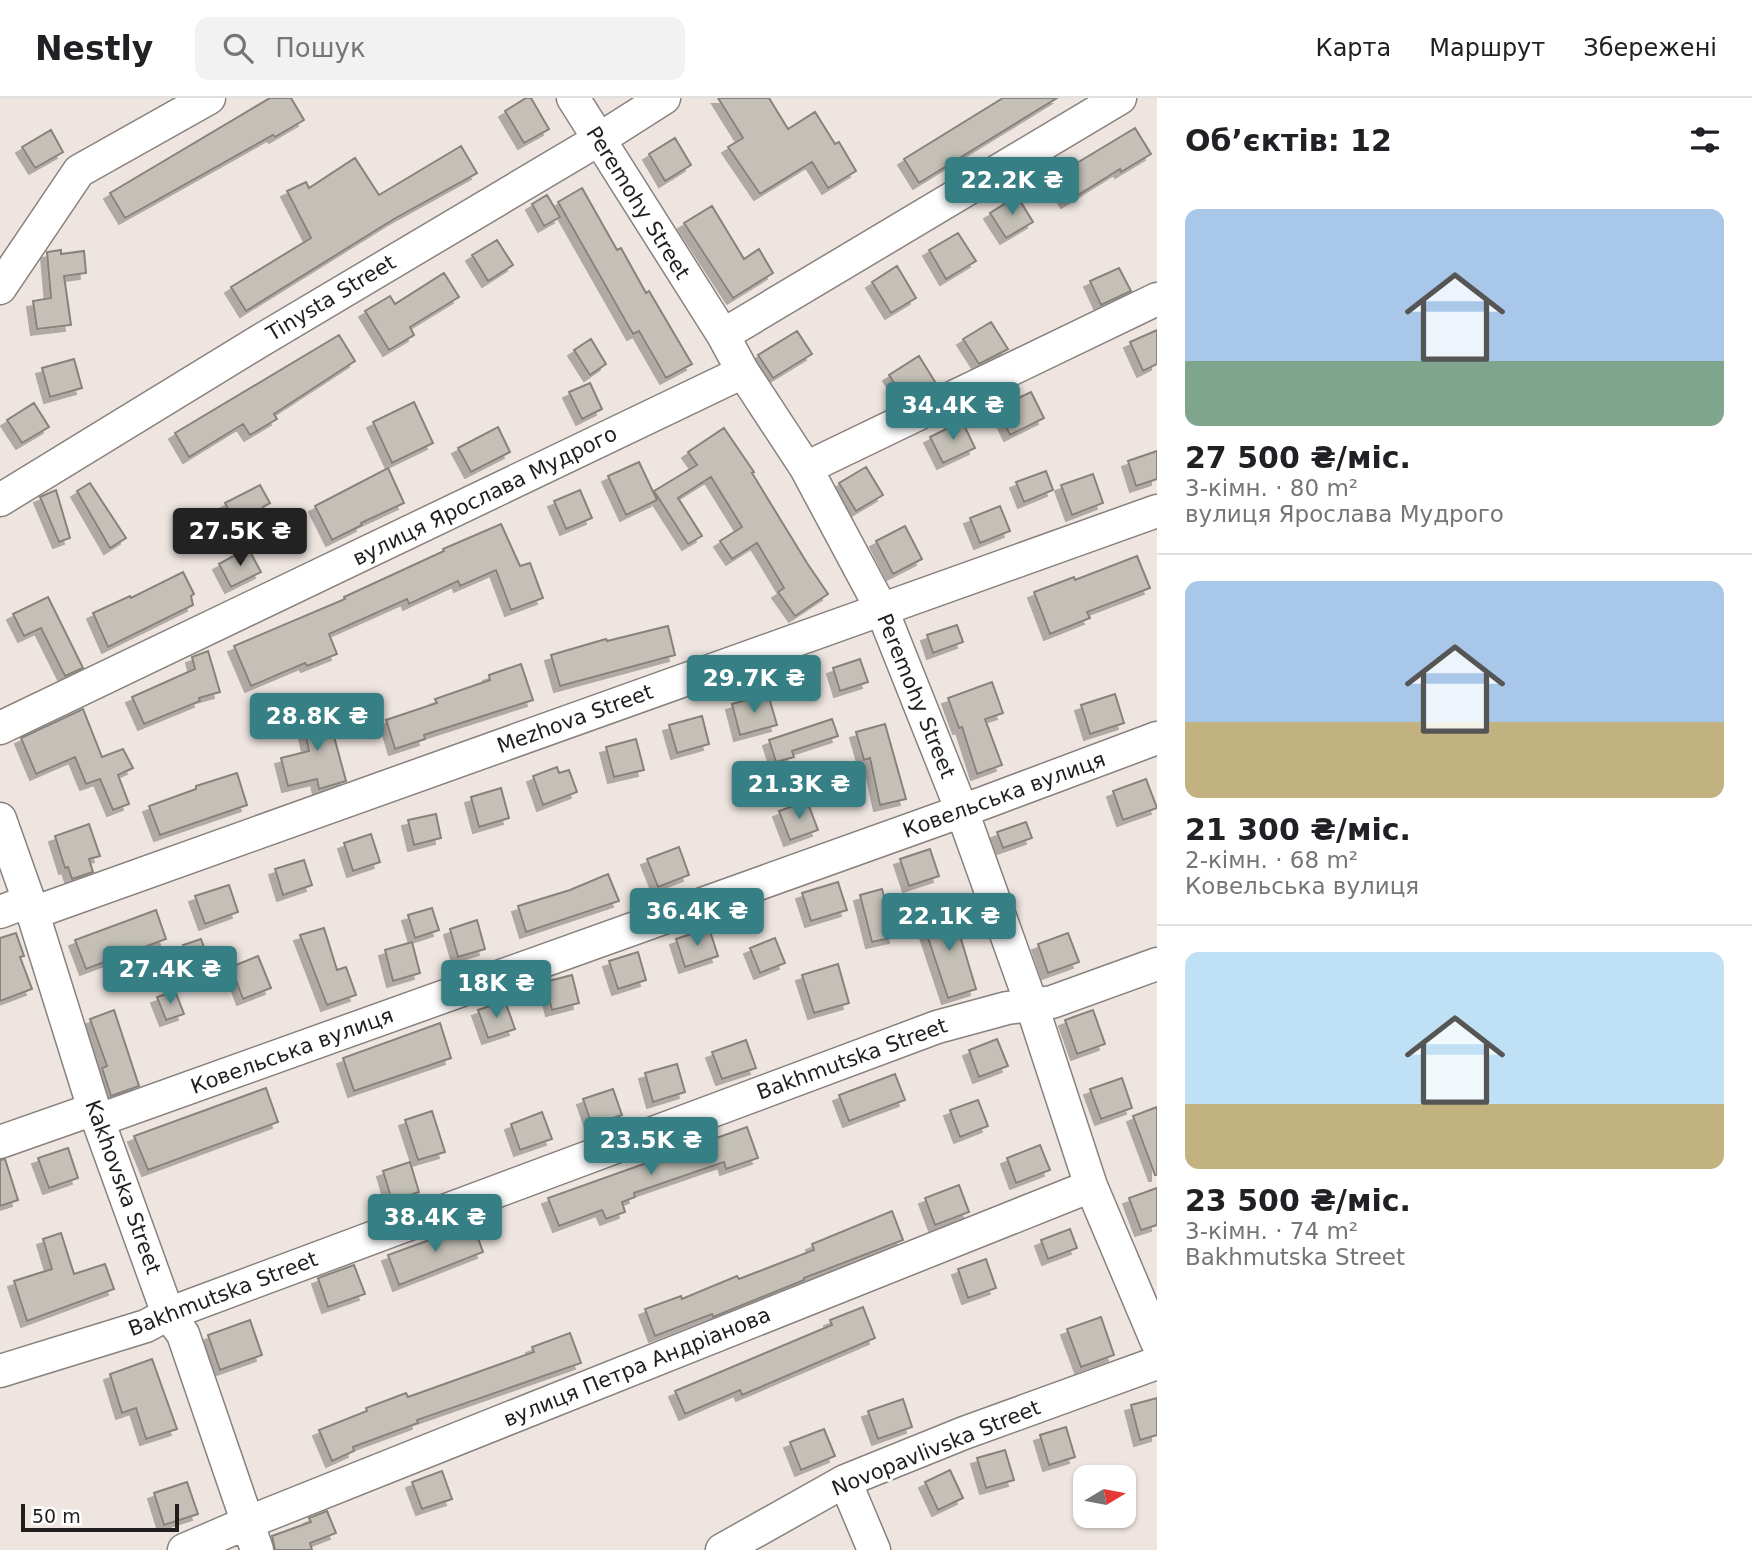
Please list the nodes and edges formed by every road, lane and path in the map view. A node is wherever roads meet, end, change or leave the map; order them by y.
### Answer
1 (209, 98) edge
2 (573, 98) edge
3 (664, 98) edge
4 (1120, 98) edge
5 (598, 140) junction
6 (0, 288) edge
7 (1157, 299) edge
8 (723, 335) junction
9 (743, 372) junction
10 (806, 468) junction
11 (0, 500) edge
12 (1157, 511) edge
13 (882, 610) junction
14 (0, 728) edge
15 (1157, 738) edge
16 (962, 811) junction
17 (0, 819) edge
18 (31, 907) junction
19 (0, 912) edge
20 (1157, 964) edge
21 (1032, 1006) junction
22 (97, 1114) junction
23 (0, 1142) edge
24 (1091, 1186) junction
25 (168, 1314) junction
26 (1157, 1342) edge
27 (1157, 1363) edge
28 (0, 1371) edge
29 (845, 1481) junction
30 (253, 1536) edge
31 (184, 1550) edge
32 (722, 1550) edge
33 (874, 1550) edge

1 - 6 street
2 - 5 street, Peremohy Street
3 - 5 street, Tinysta Street
4 - 8 street
5 - 8 street, Peremohy Street
5 - 11 street, Tinysta Street
7 - 10 street
8 - 9 street, Peremohy Street
9 - 10 street, Peremohy Street
9 - 14 street, вулиця Ярослава Мудрого
10 - 13 street, Peremohy Street
12 - 13 street, Mezhova Street
13 - 16 street, Peremohy Street
13 - 18 street, Mezhova Street
15 - 16 street, Ковельська вулиця
16 - 21 street, Peremohy Street
16 - 22 street, Ковельська вулиця
17 - 18 street, Kakhovska Street
18 - 19 street, Mezhova Street
18 - 22 street, Kakhovska Street
20 - 21 street, Bakhmutska Street
21 - 24 street, Peremohy Street
21 - 25 street, Bakhmutska Street
22 - 23 street, Ковельська вулиця
22 - 25 street, Kakhovska Street
24 - 26 street, Peremohy Street
24 - 30 street, вулиця Петра Андріанова
25 - 28 street, Bakhmutska Street
25 - 30 street, Kakhovska Street
27 - 29 street, Novopavlivska Street
29 - 32 street, Novopavlivska Street
29 - 33 street
30 - 31 street, вулиця Петра Андріанова

